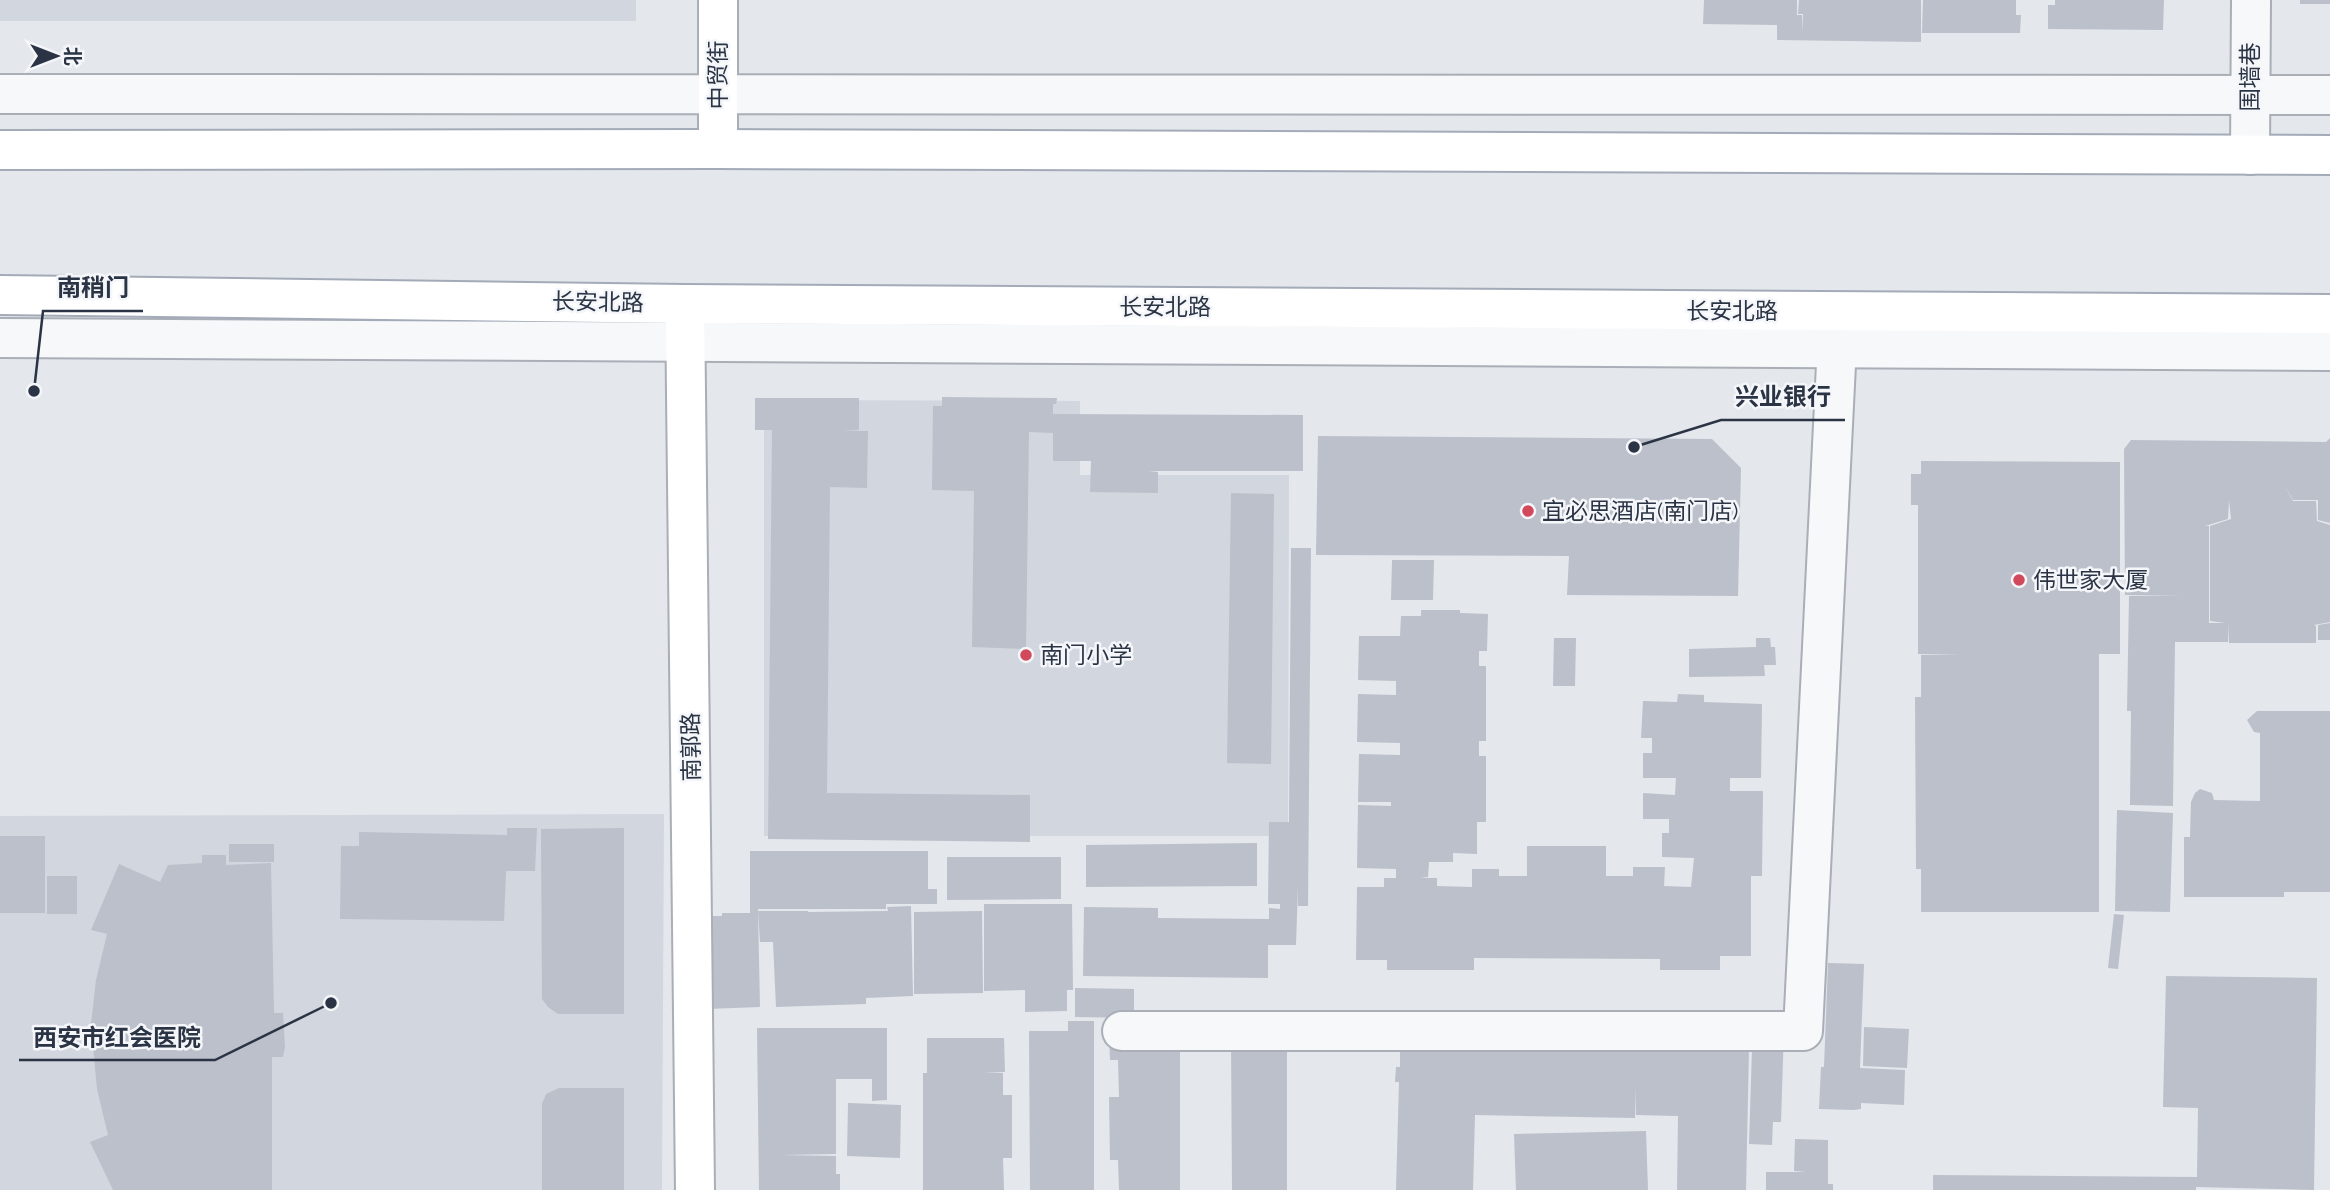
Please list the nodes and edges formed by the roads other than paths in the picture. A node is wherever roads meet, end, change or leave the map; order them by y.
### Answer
1 (718, 0) edge
2 (2251, 0) edge
3 (0, 94) edge
4 (718, 95) junction
5 (2250, 95) junction
6 (2330, 96) edge
7 (718, 149) junction
8 (0, 150) edge
9 (2250, 155) junction
10 (2330, 155) edge
11 (0, 295) edge
12 (685, 304) junction
13 (2330, 314) edge
14 (1838, 330) junction
15 (0, 338) edge
16 (686, 342) junction
17 (2330, 351) edge
18 (1122, 1031) dead end
19 (695, 1190) edge

1 - 4 main road, 中贸街
2 - 5 street, 围墙巷
3 - 4 street
4 - 5 street
4 - 7 main road, 中贸街
5 - 6 street
5 - 9 street, 围墙巷
7 - 8 main road
7 - 9 main road
9 - 10 main road
11 - 12 main road, 长安北路
12 - 14 main road, 长安北路
12 - 16 main road, 南郭路
13 - 14 main road, 长安北路
14 - 16 street
14 - 17 street
14 - 18 street
15 - 16 street
16 - 19 main road, 南郭路

